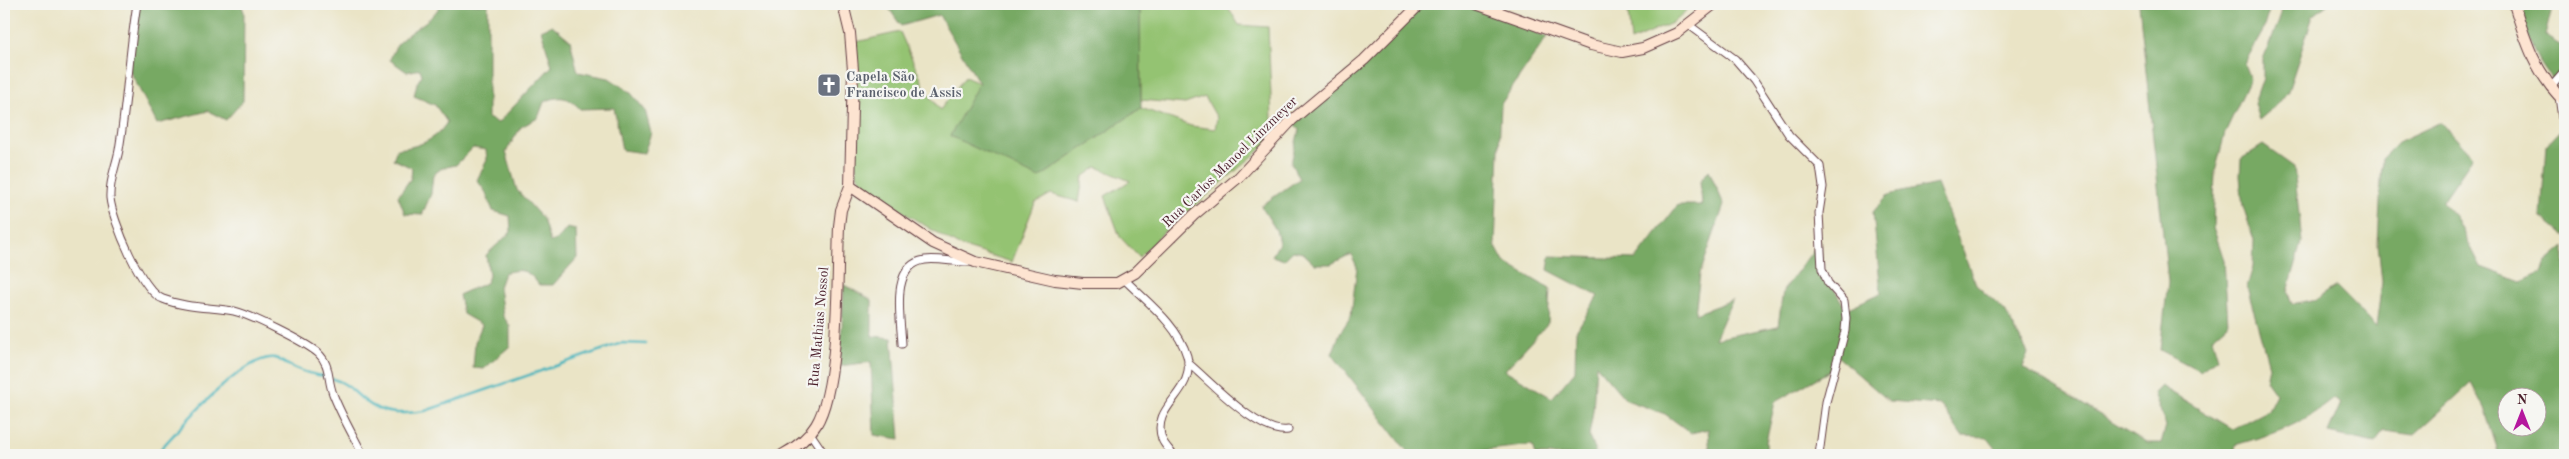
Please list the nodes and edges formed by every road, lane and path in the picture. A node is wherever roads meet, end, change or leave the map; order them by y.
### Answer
1 (137, 4) edge
2 (843, 4) edge
3 (1420, 4) edge
4 (1476, 4) edge
5 (1714, 4) edge
6 (2514, 4) edge
7 (1689, 25) junction
8 (2565, 71) edge
9 (2551, 87) junction
10 (2562, 99) edge
11 (2565, 142) edge
12 (850, 186) junction
13 (975, 262) junction
14 (1125, 280) junction
15 (902, 344) dead end
16 (1188, 363) junction
17 (1288, 430) dead end
18 (810, 433) junction
19 (364, 455) edge
20 (782, 455) edge
21 (825, 455) edge
22 (1173, 455) edge
23 (1820, 455) edge

1 - 19 street
2 - 12 street, Rua Mathias Nossol
3 - 14 street, Rua Carlos Manoel Linzmeyer
4 - 7 street
5 - 7 street
6 - 9 street
7 - 23 street
8 - 9 street
9 - 10 street
10 - 11 street
12 - 13 street
12 - 18 street, Rua Mathias Nossol
13 - 14 street
13 - 15 street
14 - 16 street
16 - 17 street
16 - 22 street
18 - 20 street, Rua Mathias Nossol
18 - 21 street

